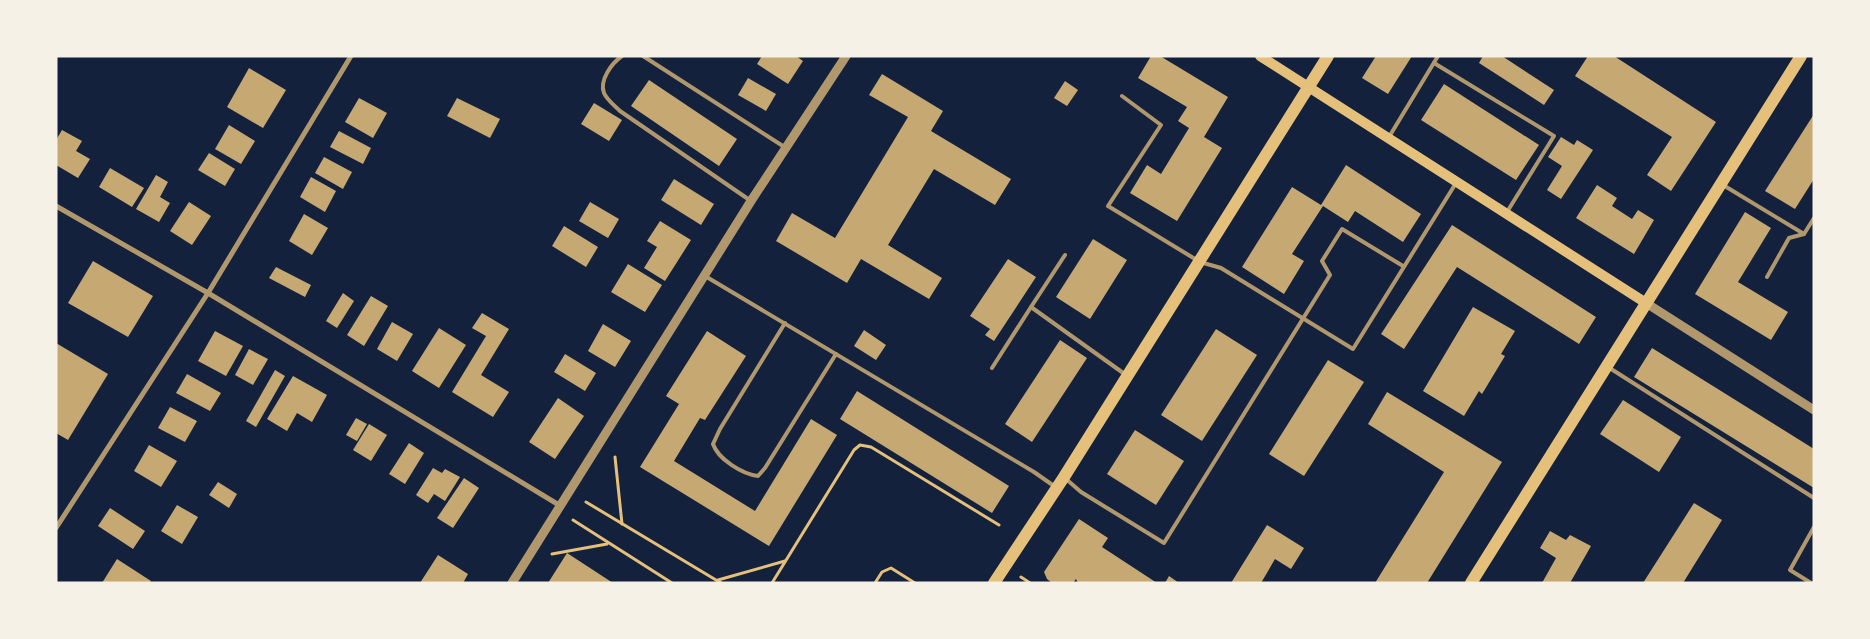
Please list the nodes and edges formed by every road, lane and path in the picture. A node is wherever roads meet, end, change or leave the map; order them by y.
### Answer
1 (351, 56) edge
2 (622, 56) edge
3 (643, 56) edge
4 (846, 56) edge
5 (1260, 56) edge
6 (1328, 56) edge
7 (1438, 56) edge
8 (1802, 56) edge
9 (1434, 63) junction
10 (1308, 87) junction
11 (1122, 96) dead end
12 (1388, 139) junction
13 (786, 148) junction
14 (1456, 183) junction
15 (1722, 184) junction
16 (751, 201) junction
17 (56, 206) edge
18 (1506, 214) junction
19 (1814, 218) edge
20 (1804, 234) junction
21 (1065, 255) dead end
22 (1200, 262) junction
23 (1403, 266) junction
24 (705, 276) junction
25 (1767, 277) dead end
26 (208, 293) junction
27 (1646, 303) junction
28 (1030, 308) junction
29 (1303, 318) junction
30 (785, 324) junction
31 (836, 354) junction
32 (1606, 366) junction
33 (992, 368) dead end
34 (1127, 376) junction
35 (1814, 410) edge
36 (615, 457) dead end
37 (1061, 483) junction
38 (1814, 498) edge
39 (586, 502) dead end
40 (560, 505) junction
41 (573, 520) dead end
42 (622, 524) junction
43 (999, 525) dead end
44 (1814, 527) edge
45 (56, 528) edge
46 (608, 544) junction
47 (552, 554) dead end
48 (786, 560) junction
49 (1021, 577) dead end
50 (717, 580) junction
51 (512, 583) edge
52 (672, 583) edge
53 (721, 583) edge
54 (772, 583) edge
55 (875, 583) edge
56 (915, 583) edge
57 (994, 583) edge
58 (1030, 583) edge
59 (1471, 583) edge
60 (1811, 583) edge

1 - 26 street
2 - 16 lane
3 - 13 lane
4 - 13 street
5 - 10 main road
6 - 10 main road
7 - 9 lane
8 - 15 main road
9 - 12 lane
9 - 18 lane
10 - 12 main road
10 - 22 main road
11 - 22 lane
12 - 14 main road
13 - 16 street
14 - 18 main road
14 - 23 lane
15 - 20 lane
15 - 27 main road
16 - 24 street
17 - 26 street
18 - 27 main road
19 - 20 lane
20 - 25 lane
21 - 28 lane
22 - 29 lane
22 - 34 main road
23 - 29 lane
23 - 29 lane
24 - 30 lane
24 - 40 street
26 - 40 street
26 - 45 street
27 - 32 main road
27 - 35 street
28 - 33 lane
28 - 34 lane
29 - 37 lane
30 - 31 lane
30 - 31 lane
31 - 37 lane
32 - 38 lane
32 - 59 main road
34 - 37 main road
36 - 42 path
37 - 57 main road
39 - 42 path
40 - 51 street
41 - 46 path
42 - 50 path
43 - 48 path
44 - 60 lane
46 - 47 path
46 - 52 path
48 - 50 path
48 - 54 path
49 - 58 path
50 - 53 path
55 - 56 path

